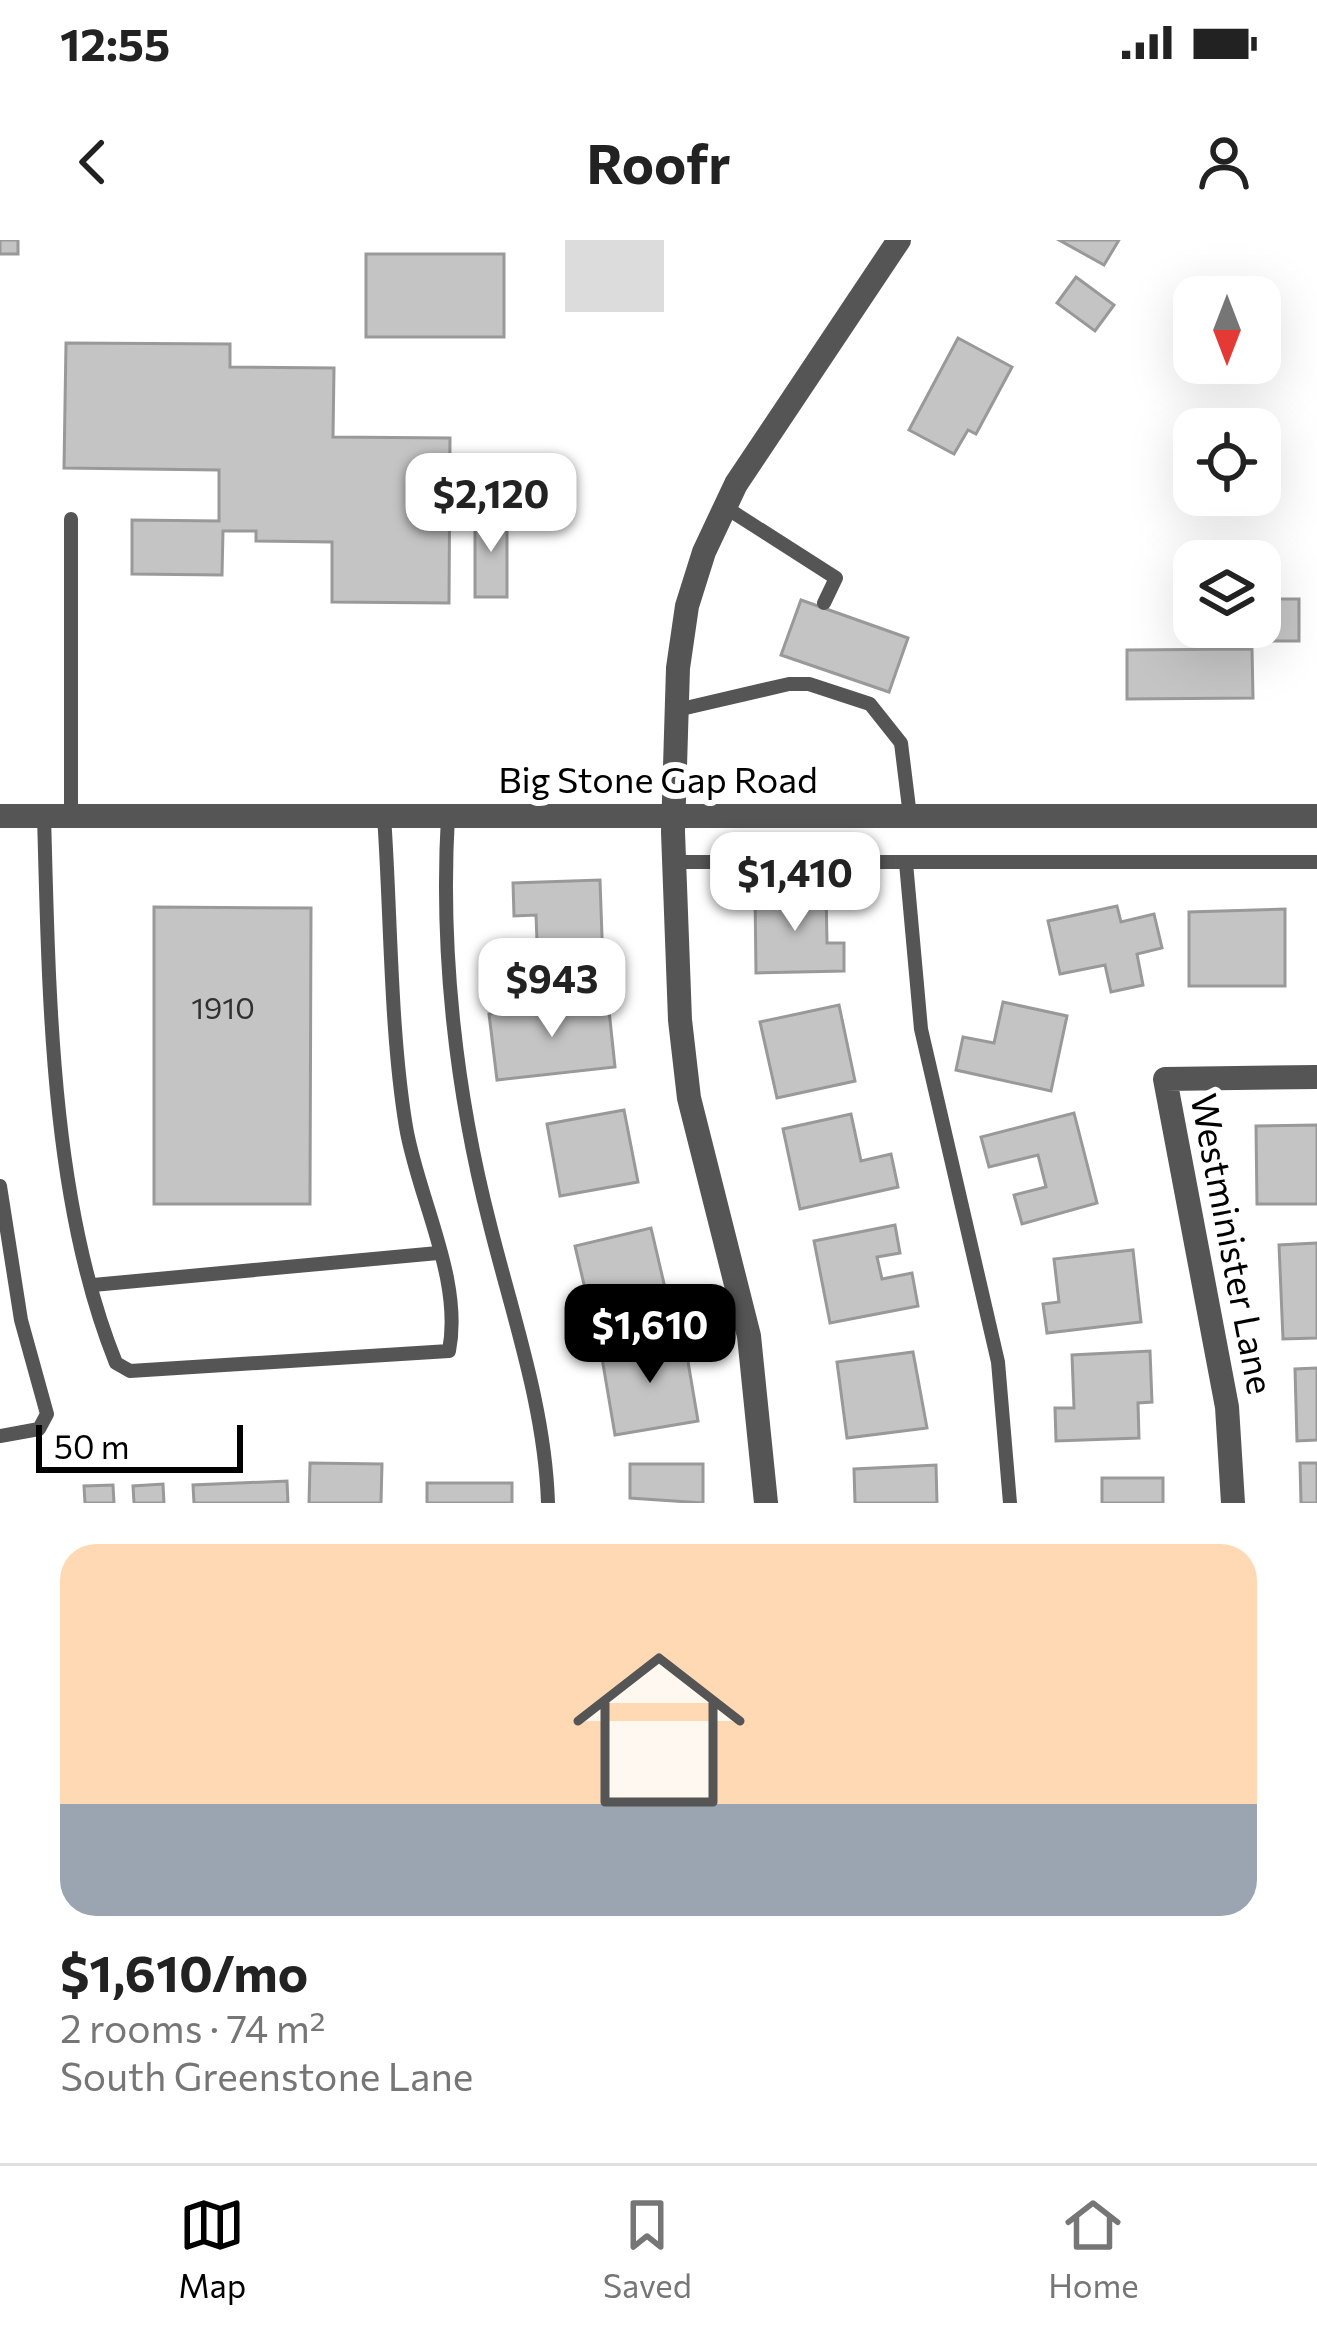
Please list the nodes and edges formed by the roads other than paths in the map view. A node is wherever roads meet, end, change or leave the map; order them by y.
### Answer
1 (899, 240) edge
2 (725, 507) junction
3 (70, 519) dead end
4 (824, 603) dead end
5 (676, 710) junction
6 (384, 815) junction
7 (448, 815) junction
8 (674, 815) junction
9 (910, 815) junction
10 (1317, 815) edge
11 (0, 816) edge
12 (44, 816) junction
13 (70, 816) junction
14 (674, 862) junction
15 (1317, 862) edge
16 (906, 863) junction
17 (1317, 1077) edge
18 (0, 1186) edge
19 (438, 1252) junction
20 (93, 1285) junction
21 (0, 1436) edge
22 (548, 1503) edge
23 (766, 1503) edge
24 (1010, 1503) edge
25 (1233, 1503) edge

1 - 2 street
2 - 4 lane
2 - 5 street
3 - 13 lane
5 - 8 street
5 - 9 lane
6 - 7 street, Big Stone Gap Road
6 - 13 street, Big Stone Gap Road
6 - 19 lane
7 - 8 street, Big Stone Gap Road
7 - 22 lane
8 - 9 street, Big Stone Gap Road
8 - 14 street
9 - 10 street, Big Stone Gap Road
11 - 12 street, Big Stone Gap Road
12 - 13 street, Big Stone Gap Road
12 - 20 lane
14 - 16 lane
14 - 23 street
15 - 16 lane
16 - 24 lane
17 - 25 street, Westminister Lane
18 - 21 lane
19 - 20 lane
19 - 20 lane

